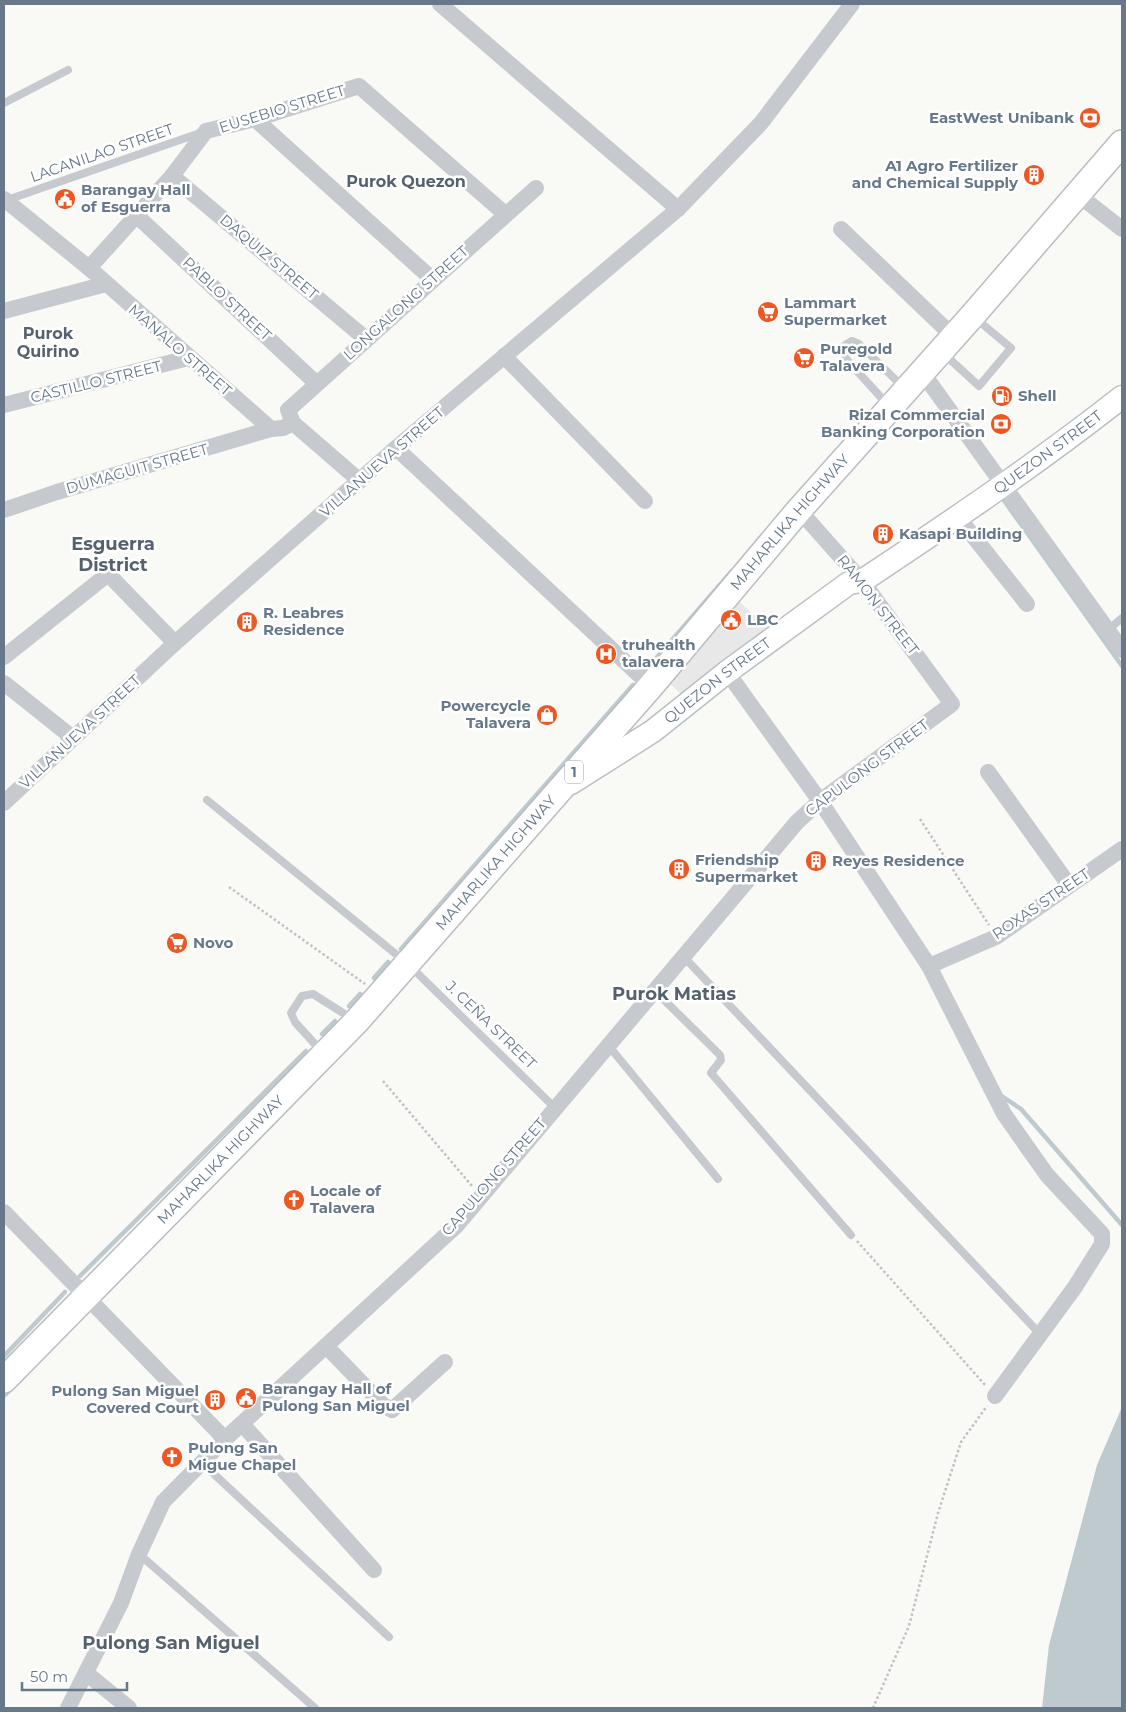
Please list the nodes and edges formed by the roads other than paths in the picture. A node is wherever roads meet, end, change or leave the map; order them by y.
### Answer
1 (440, 4) edge
2 (852, 4) edge
3 (68, 70) dead end
4 (4, 104) edge
5 (255, 119) junction
6 (206, 131) junction
7 (1122, 143) edge
8 (172, 176) junction
9 (536, 188) dead end
10 (1077, 194) junction
11 (4, 201) edge
12 (678, 209) junction
13 (505, 214) junction
14 (137, 216) junction
15 (841, 229) dead end
16 (1122, 229) edge
17 (89, 268) junction
18 (432, 280) junction
19 (106, 284) junction
20 (4, 311) edge
21 (973, 316) junction
22 (366, 338) junction
23 (947, 344) junction
24 (504, 356) junction
25 (188, 358) junction
26 (316, 383) junction
27 (906, 390) junction
28 (1122, 397) edge
29 (4, 405) edge
30 (293, 422) junction
31 (271, 430) junction
32 (396, 448) junction
33 (360, 480) junction
34 (1004, 486) junction
35 (645, 501) dead end
36 (4, 510) edge
37 (799, 510) junction
38 (958, 517) junction
39 (862, 581) junction
40 (1027, 604) dead end
41 (1122, 618) edge
42 (1108, 630) junction
43 (175, 643) junction
44 (1122, 650) edge
45 (4, 657) edge
46 (727, 672) junction
47 (4, 684) edge
48 (650, 686) junction
49 (952, 704) joint
50 (73, 738) junction
51 (988, 772) dead end
52 (555, 793) junction
53 (207, 800) dead end
54 (820, 801) junction
55 (4, 803) edge
56 (1122, 849) edge
57 (1069, 885) junction
58 (682, 955) junction
59 (408, 964) junction
60 (929, 966) junction
61 (654, 990) junction
62 (356, 1022) junction
63 (607, 1044) junction
64 (325, 1055) junction
65 (554, 1107) junction
66 (718, 1179) dead end
67 (4, 1212) edge
68 (851, 1235) road end
69 (85, 1296) junction
70 (1040, 1334) junction
71 (326, 1346) junction
72 (445, 1362) dead end
73 (4, 1380) edge
74 (995, 1396) road end
75 (242, 1424) junction
76 (225, 1439) junction
77 (201, 1462) junction
78 (139, 1554) junction
79 (374, 1570) dead end
80 (388, 1637) dead end
81 (86, 1673) junction
82 (68, 1708) edge
83 (129, 1708) edge
84 (315, 1708) edge

1 - 12 street
2 - 12 street, VILLANUEVA STREET
3 - 4 lane
5 - 6 street, EUSEBIO STREET
5 - 13 street, EUSEBIO STREET
5 - 18 street
6 - 8 street, EUSEBIO STREET
6 - 11 lane, LACANILAO STREET
7 - 10 main road, MAHARLIKA HIGHWAY / 1
8 - 14 street, EUSEBIO STREET
8 - 22 street, DAQUIZ STREET
9 - 13 street, LONGALONG STREET
10 - 16 street
10 - 21 main road, MAHARLIKA HIGHWAY / 1
11 - 17 street, MANALO STREET
12 - 24 street, VILLANUEVA STREET
13 - 18 street, LONGALONG STREET
14 - 17 street, EUSEBIO STREET
14 - 26 street, PABLO STREET
15 - 23 street
17 - 19 street, MANALO STREET
18 - 22 street, LONGALONG STREET
19 - 20 street
19 - 25 street, MANALO STREET
21 - 23 main road, MAHARLIKA HIGHWAY / 1
21 - 23 lane
22 - 26 street, LONGALONG STREET
23 - 27 main road, MAHARLIKA HIGHWAY / 1
24 - 32 street, VILLANUEVA STREET
24 - 35 street
25 - 29 street, CASTILLO STREET
25 - 31 street, MANALO STREET
26 - 30 street, LONGALONG STREET
27 - 27 lane
27 - 34 street
27 - 37 main road, MAHARLIKA HIGHWAY / 1
28 - 34 street, QUEZON STREET
30 - 31 street
30 - 33 street
31 - 36 street, DUMAGUIT STREET
32 - 33 street, VILLANUEVA STREET
32 - 48 street
33 - 43 street, VILLANUEVA STREET
34 - 38 street, QUEZON STREET
34 - 42 street
37 - 39 street, RAMON STREET
37 - 48 main road, MAHARLIKA HIGHWAY / 1
38 - 39 street, QUEZON STREET
38 - 40 street
39 - 46 street, QUEZON STREET
39 - 49 street, RAMON STREET
41 - 42 lane
42 - 44 street
43 - 45 street
43 - 50 street, VILLANUEVA STREET
46 - 52 street, QUEZON STREET
46 - 54 street
47 - 50 street
48 - 52 main road, MAHARLIKA HIGHWAY / 1
49 - 54 street, CAPULONG STREET
50 - 55 street, VILLANUEVA STREET
51 - 57 street
52 - 59 main road, MAHARLIKA HIGHWAY / 1
53 - 59 lane, J. CEÑA STREET
54 - 58 street, CAPULONG STREET
54 - 60 street
56 - 57 street, ROXAS STREET
57 - 60 street, ROXAS STREET
58 - 61 street, CAPULONG STREET
58 - 70 lane
59 - 62 main road, MAHARLIKA HIGHWAY / 1
59 - 65 lane, J. CEÑA STREET
60 - 70 street
61 - 63 street, CAPULONG STREET
61 - 68 lane
62 - 64 main road, MAHARLIKA HIGHWAY / 1
62 - 64 lane
63 - 65 street, CAPULONG STREET
63 - 66 lane
64 - 69 main road, MAHARLIKA HIGHWAY / 1
65 - 71 street, CAPULONG STREET
67 - 69 street
69 - 73 main road, MAHARLIKA HIGHWAY / 1
69 - 76 street
70 - 74 street
71 - 72 street
71 - 75 street, CAPULONG STREET
75 - 76 street, CAPULONG STREET
75 - 79 street
76 - 77 street, CAPULONG STREET
77 - 78 street, CAPULONG STREET
77 - 80 lane
78 - 81 street, CAPULONG STREET
78 - 84 lane
81 - 82 street, CAPULONG STREET
81 - 83 street

